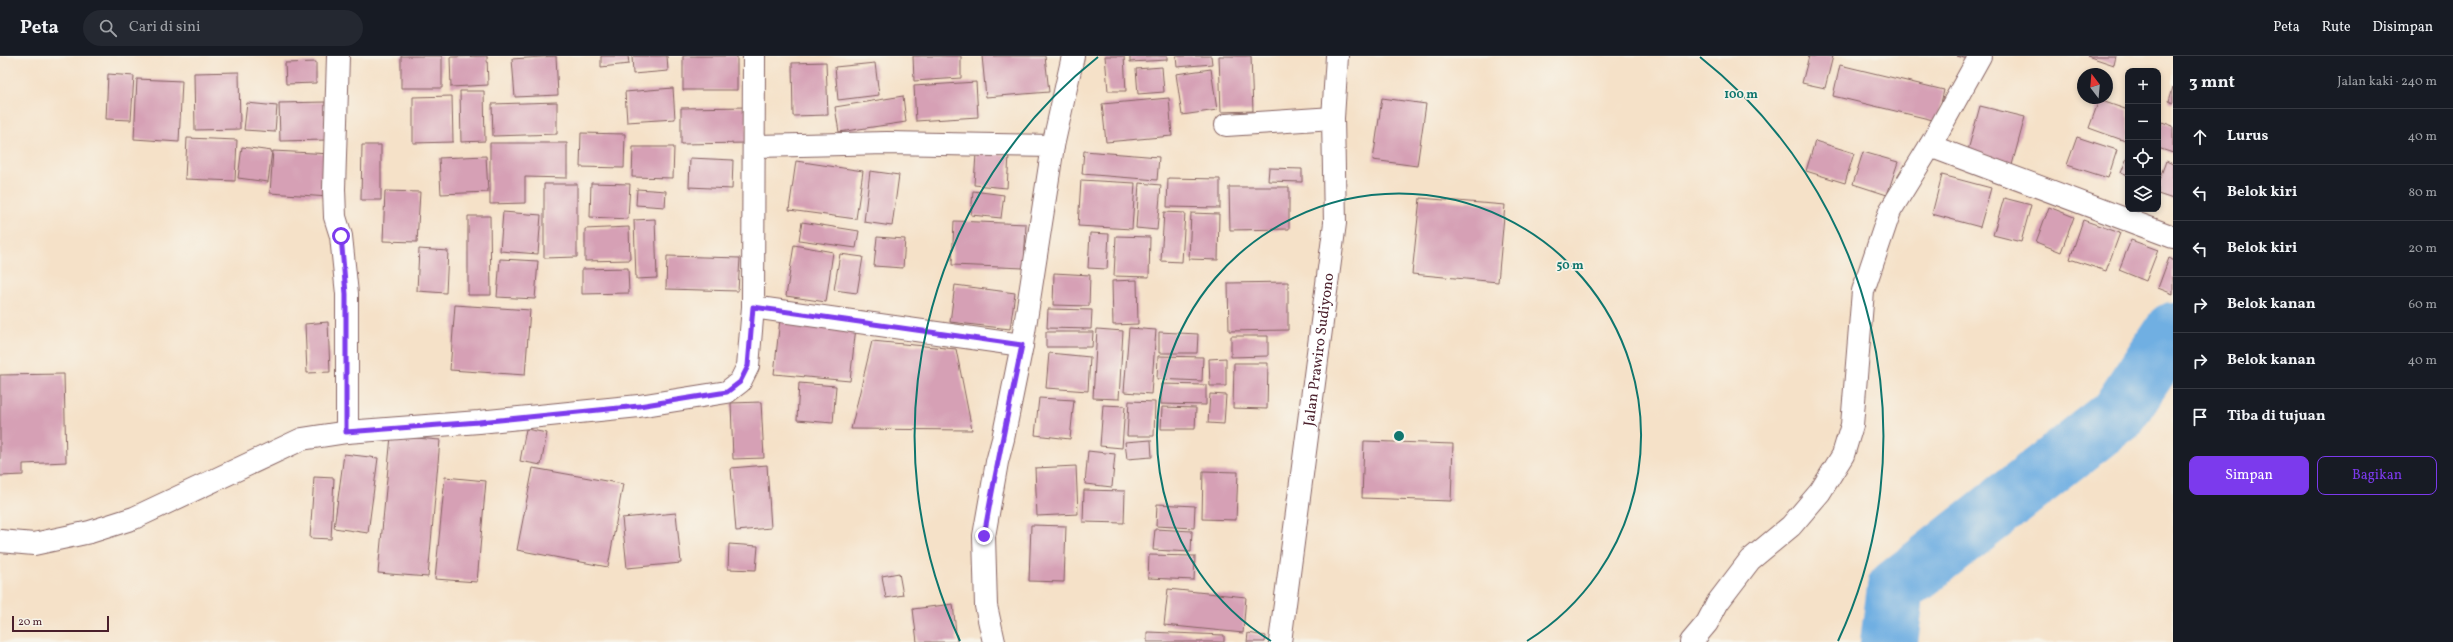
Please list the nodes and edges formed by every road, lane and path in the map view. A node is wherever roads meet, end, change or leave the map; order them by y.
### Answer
1 (338, 56) edge
2 (754, 56) edge
3 (1073, 56) edge
4 (1336, 56) edge
5 (1980, 56) edge
6 (1333, 118) junction
7 (1226, 125) dead end
8 (754, 146) junction
9 (1053, 146) junction
10 (1930, 146) junction
11 (2173, 237) edge
12 (753, 307) junction
13 (1022, 345) junction
14 (346, 432) junction
15 (0, 541) edge
16 (1282, 641) edge
17 (994, 642) edge
18 (1691, 642) edge

1 - 14 street
2 - 8 street
3 - 9 street
4 - 6 street, Jalan Prawiro Sudiyono
5 - 10 street
6 - 7 street
6 - 16 street, Jalan Prawiro Sudiyono
8 - 9 street
8 - 12 street
9 - 13 street
10 - 11 street
10 - 18 street
12 - 13 street
12 - 14 street
13 - 17 street
14 - 15 street

